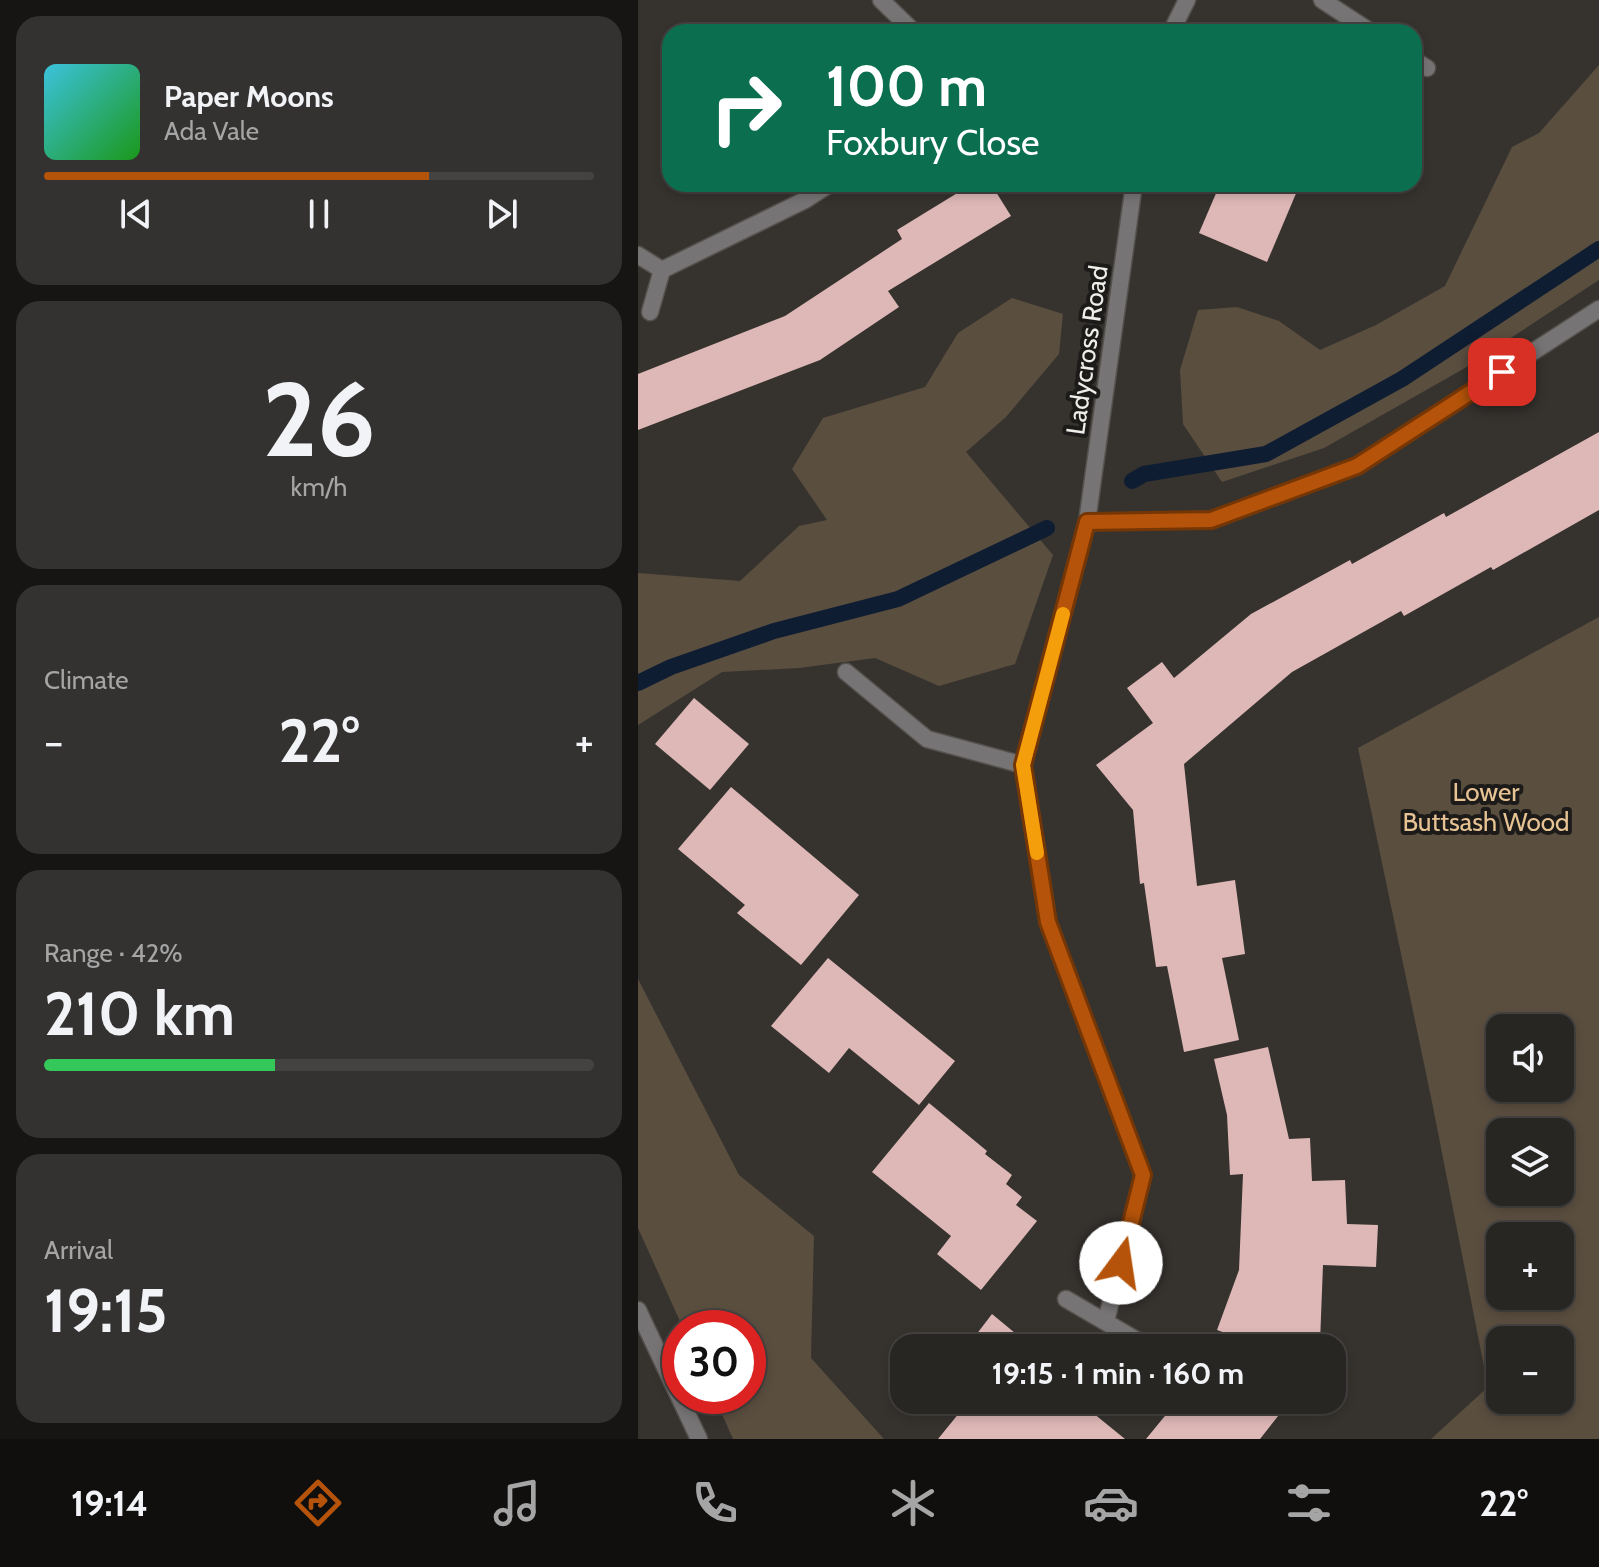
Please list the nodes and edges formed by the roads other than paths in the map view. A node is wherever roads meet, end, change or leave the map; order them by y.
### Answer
1 (881, 0) edge
2 (1187, 0) edge
3 (1322, 0) edge
4 (905, 24) edge
5 (1175, 24) edge
6 (1359, 24) edge
7 (818, 192) edge
8 (1133, 192) edge
9 (638, 255) edge
10 (662, 270) junction
11 (1599, 309) edge
12 (650, 312) dead end
13 (1087, 522) junction
14 (846, 672) dead end
15 (1023, 765) junction
16 (1066, 1299) dead end
17 (638, 1310) edge
18 (1106, 1321) junction
19 (1127, 1334) edge
20 (699, 1439) edge

1 - 4 street
2 - 5 street
3 - 6 street
7 - 10 street
8 - 13 street, Ladycross Road
9 - 10 street
10 - 12 street
11 - 13 street
13 - 15 street, Ladycross Road
14 - 15 street
15 - 18 street
16 - 18 street
17 - 20 street
18 - 19 street

